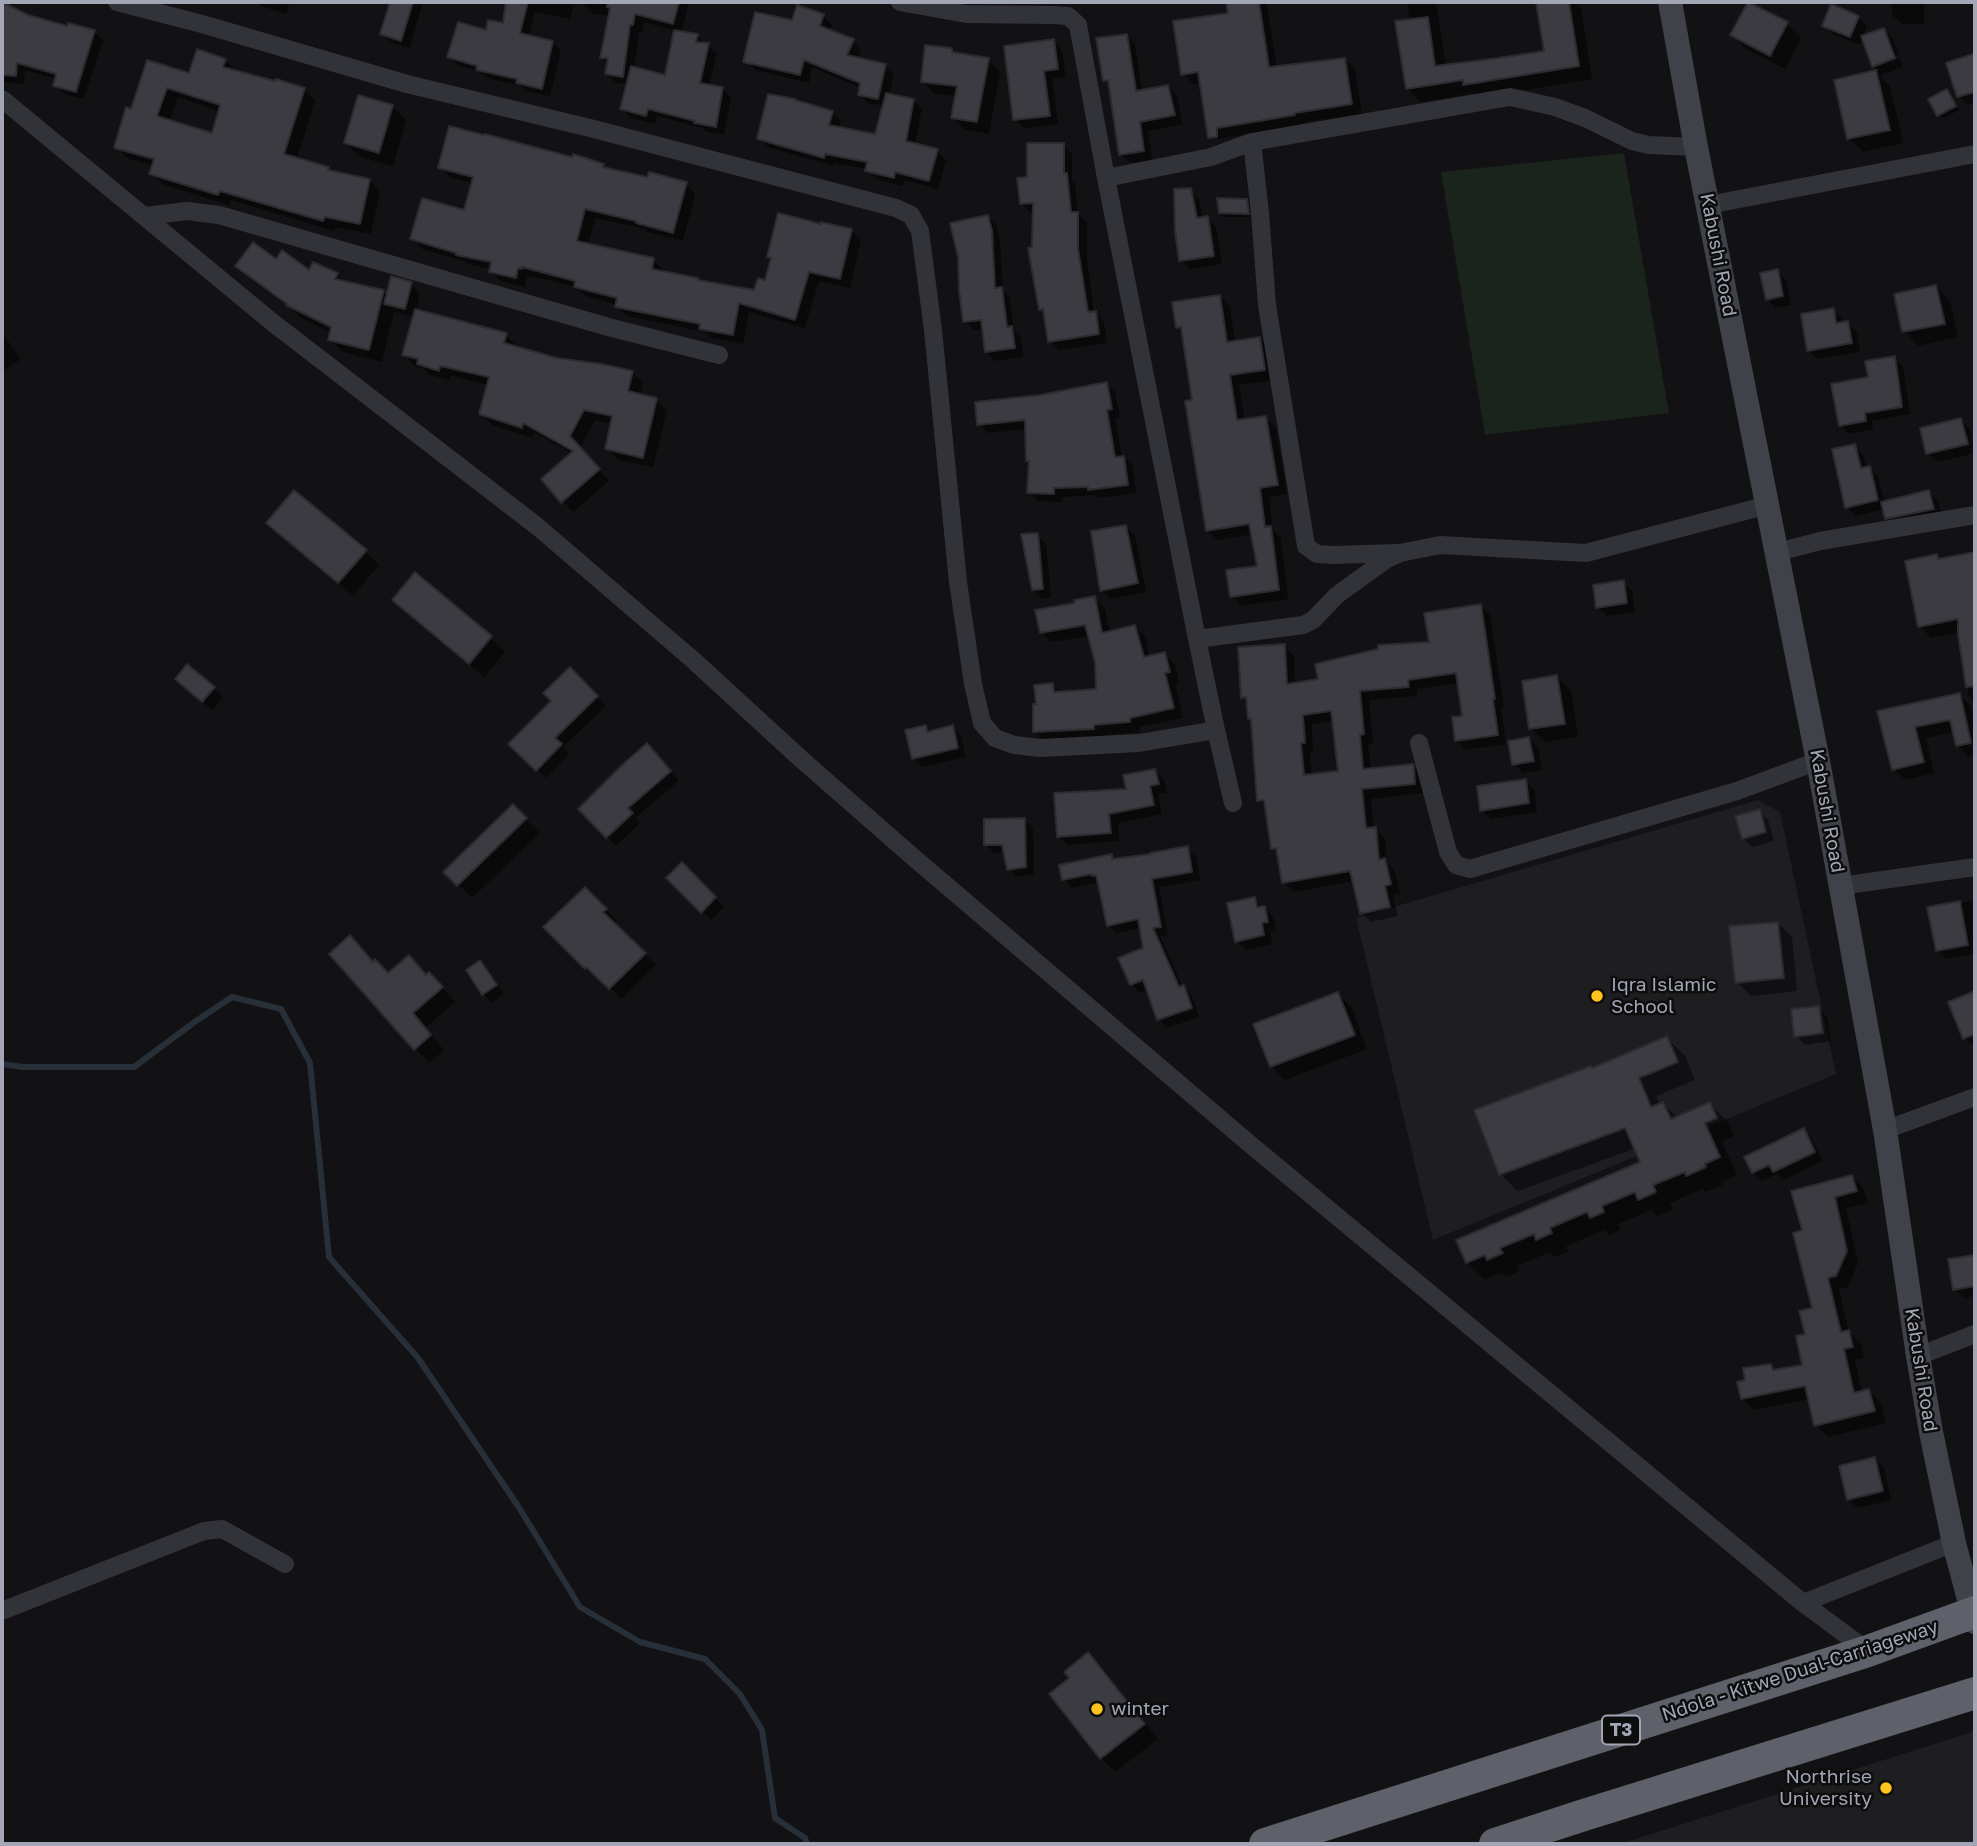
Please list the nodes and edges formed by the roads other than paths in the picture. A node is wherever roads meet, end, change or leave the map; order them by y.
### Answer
1 (117, 2) edge
2 (900, 2) edge
3 (1670, 2) edge
4 (2, 99) edge
5 (1252, 142) junction
6 (1696, 147) junction
7 (1975, 154) edge
8 (1106, 178) junction
9 (1708, 205) junction
10 (145, 216) junction
11 (719, 355) dead end
12 (1768, 505) junction
13 (1975, 515) edge
14 (1778, 552) junction
15 (1400, 553) junction
16 (1197, 639) junction
17 (1216, 730) junction
18 (1419, 743) dead end
19 (1818, 761) junction
20 (1233, 803) dead end
21 (1975, 867) edge
22 (1840, 886) junction
23 (1975, 1097) edge
24 (1885, 1130) junction
25 (1975, 1335) edge
26 (1918, 1356) junction
27 (1954, 1543) junction
28 (285, 1564) dead end
29 (1803, 1603) junction
30 (2, 1611) edge
31 (1974, 1615) edge
32 (1868, 1650) junction
33 (1975, 1693) edge
34 (1265, 1844) edge
35 (1495, 1844) edge

1 - 17 street
2 - 8 street
3 - 6 main road, Kabushi Road
4 - 10 street
5 - 6 street
5 - 8 street
5 - 15 street
6 - 9 main road, Kabushi Road
7 - 9 street
8 - 16 street
9 - 12 main road, Kabushi Road
10 - 11 street
10 - 29 street
12 - 14 main road, Kabushi Road
12 - 15 street
13 - 14 street
14 - 19 main road, Kabushi Road
15 - 16 street
16 - 17 street
17 - 20 street
18 - 19 street
19 - 22 main road, Kabushi Road
21 - 22 street
22 - 24 main road, Kabushi Road
23 - 24 street
24 - 26 main road, Kabushi Road
25 - 26 street
26 - 27 main road, Kabushi Road
27 - 29 street
27 - 31 main road, Kabushi Road
28 - 30 street
29 - 32 street
31 - 32 highway, Ndola - Kitwe Dual-Carriageway / T3
32 - 34 highway, Ndola - Kitwe Dual-Carriageway / T3
33 - 35 highway

